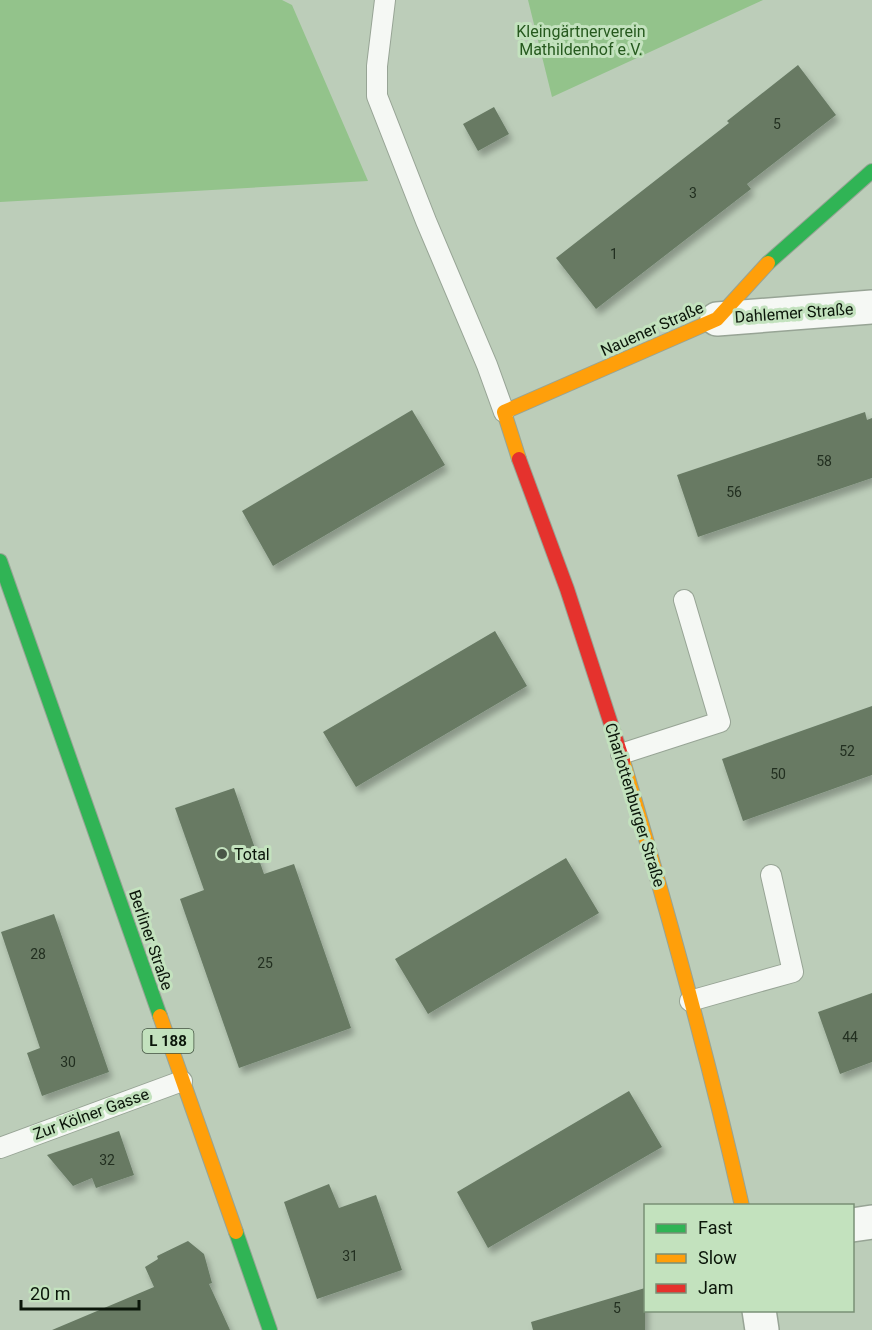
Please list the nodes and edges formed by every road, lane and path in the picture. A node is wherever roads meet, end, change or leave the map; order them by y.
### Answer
1 (385, 0) edge
2 (872, 171) edge
3 (872, 307) edge
4 (717, 319) junction
5 (504, 412) junction
6 (0, 561) edge
7 (684, 600) dead end
8 (621, 754) junction
9 (771, 876) dead end
10 (690, 1001) junction
11 (182, 1081) junction
12 (0, 1148) edge
13 (742, 1204) edge
14 (872, 1222) edge
15 (854, 1225) edge
16 (759, 1312) edge
17 (270, 1330) edge
18 (762, 1330) edge

1 - 5 lane
2 - 4 street, Nauener Straße
3 - 4 street, Dahlemer Straße
4 - 5 street, Nauener Straße
5 - 8 street, Charlottenburger Straße
6 - 11 street, Berliner Straße / L 188
7 - 8 lane
8 - 10 street, Charlottenburger Straße
9 - 10 lane
10 - 13 street, Charlottenburger Straße
11 - 12 lane, Zur Kölner Gasse
11 - 17 street, Berliner Straße / L 188
14 - 15 street
16 - 18 street

